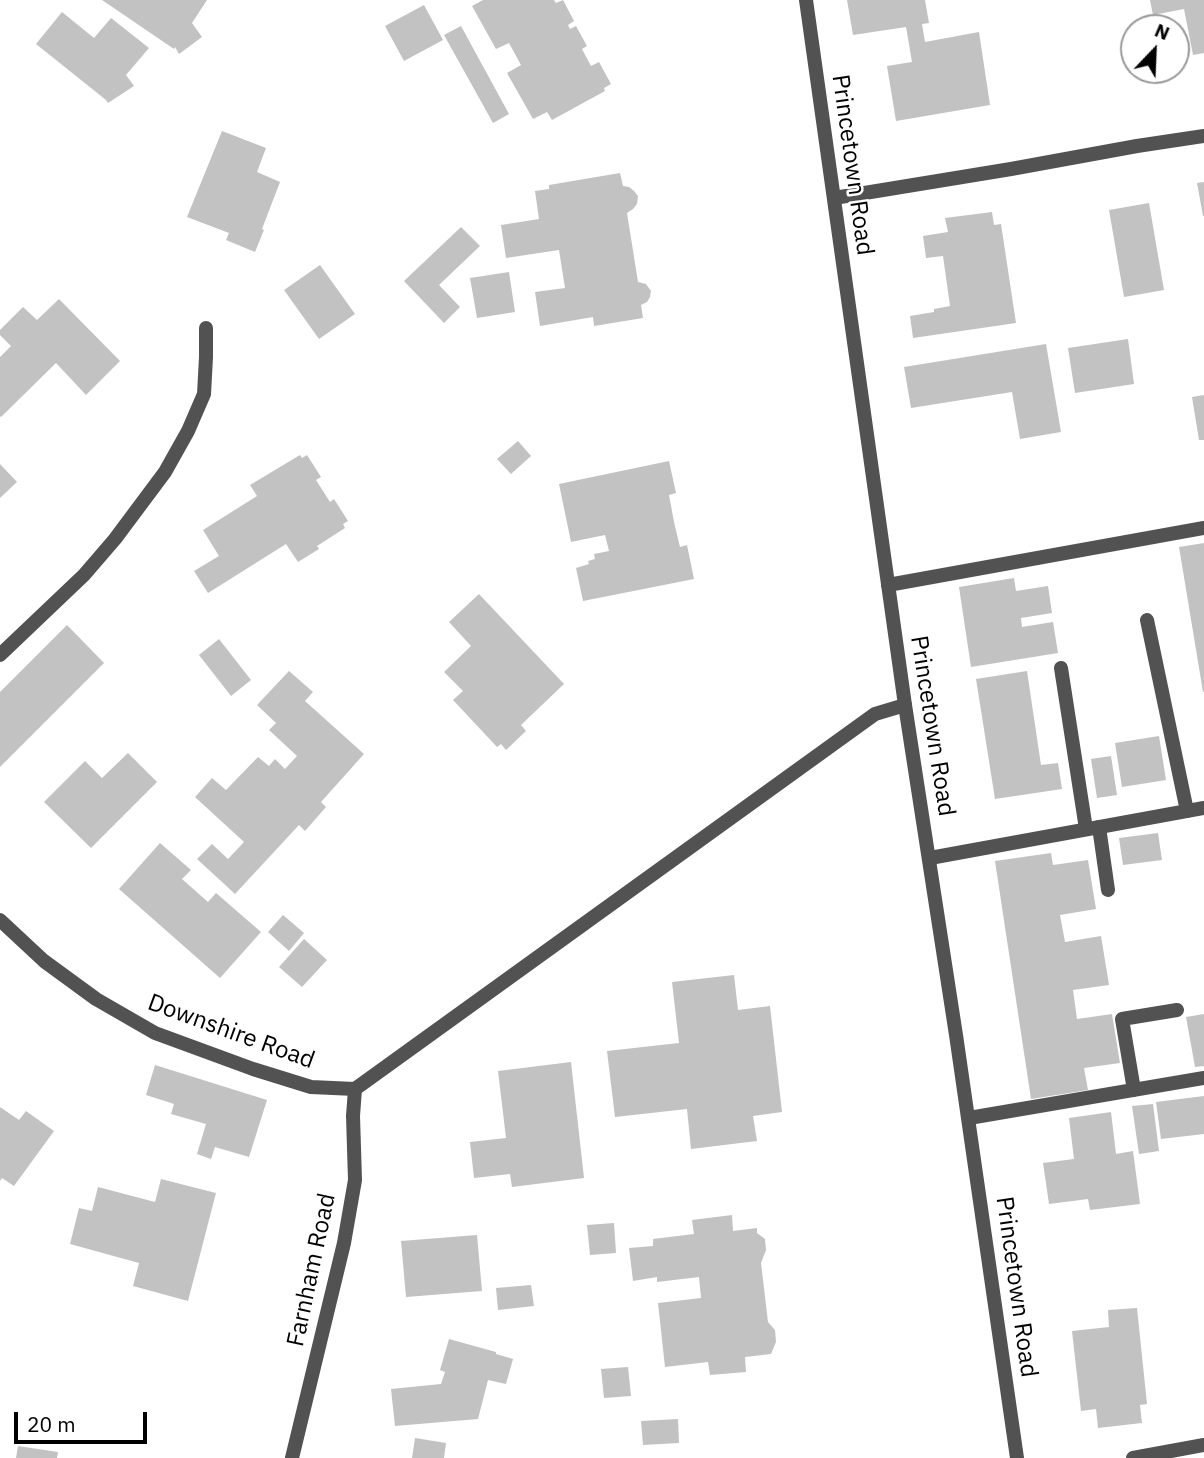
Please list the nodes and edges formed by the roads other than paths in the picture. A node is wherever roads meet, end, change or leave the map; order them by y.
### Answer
1 (806, 0) edge
2 (1204, 136) edge
3 (834, 198) junction
4 (206, 328) dead end
5 (1204, 528) edge
6 (888, 585) junction
7 (1147, 620) dead end
8 (0, 655) edge
9 (1061, 668) dead end
10 (905, 705) junction
11 (1204, 808) edge
12 (1186, 811) junction
13 (1092, 828) junction
14 (930, 858) junction
15 (1108, 890) dead end
16 (0, 920) edge
17 (1177, 1010) dead end
18 (1204, 1078) edge
19 (355, 1089) junction
20 (1134, 1090) junction
21 (969, 1118) junction
22 (1204, 1445) edge
23 (292, 1458) edge
24 (1017, 1458) edge
25 (1133, 1458) edge

1 - 3 street, Princetown Road
2 - 3 street
3 - 6 street, Princetown Road
4 - 8 street
5 - 6 street
6 - 10 street, Princetown Road
7 - 12 street
9 - 13 street
10 - 14 street, Princetown Road
10 - 19 street
11 - 12 street
12 - 13 street
13 - 14 street
13 - 15 street
14 - 21 street, Princetown Road
16 - 19 street, Downshire Road
17 - 20 street
18 - 20 street
19 - 23 street, Farnham Road
20 - 21 street
21 - 24 street, Princetown Road
22 - 25 street

